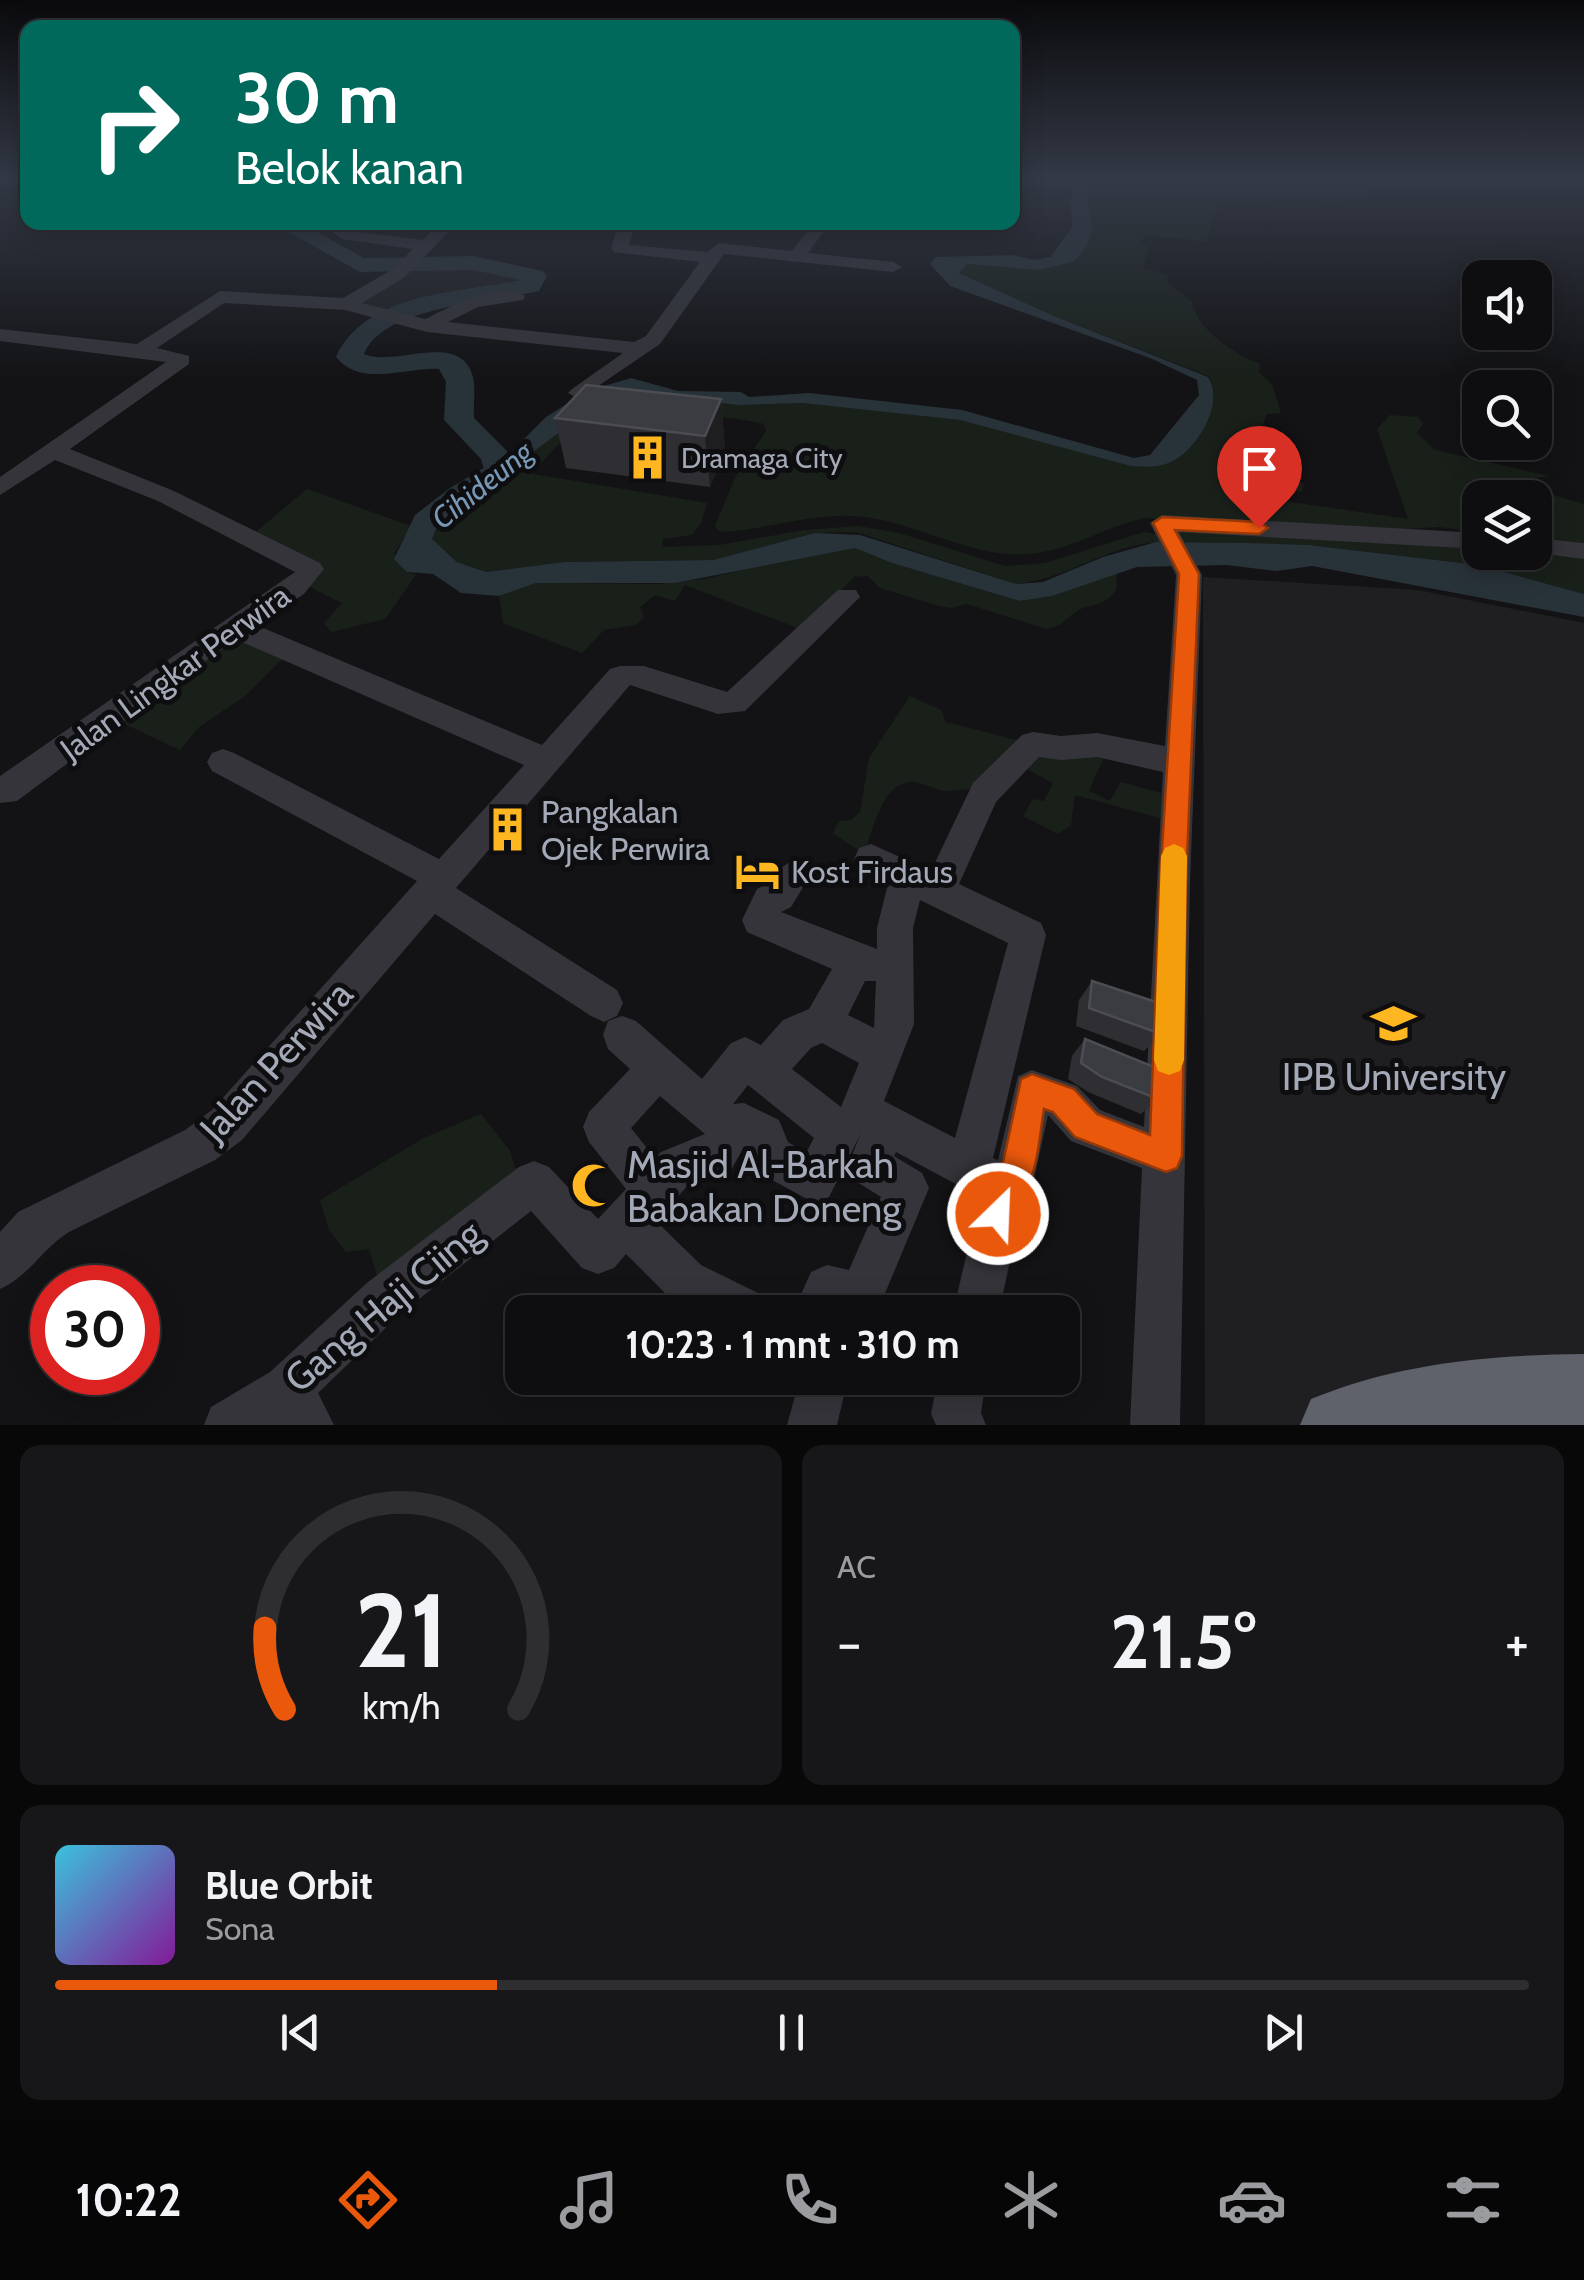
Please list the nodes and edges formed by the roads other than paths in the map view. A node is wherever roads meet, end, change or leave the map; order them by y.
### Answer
1 (386, 244) edge
2 (426, 244) edge
3 (620, 244) edge
4 (806, 244) edge
5 (414, 256) junction
6 (797, 256) junction
7 (710, 258) junction
8 (893, 266) dead end
9 (516, 296) dead end
10 (346, 304) junction
11 (427, 326) junction
12 (0, 335) edge
13 (638, 348) junction
14 (142, 350) junction
15 (579, 393) edge
16 (54, 451) junction
17 (0, 488) edge
18 (1462, 539) edge
19 (1552, 547) edge
20 (1584, 550) edge
21 (848, 597) dead end
22 (232, 626) junction
23 (545, 760) junction
24 (223, 762) dead end
25 (1178, 762) junction
26 (0, 789) edge
27 (871, 859) dead end
28 (793, 876) dead end
29 (437, 884) junction
30 (923, 886) junction
31 (856, 961) junction
32 (895, 972) junction
33 (823, 1022) junction
34 (883, 1054) junction
35 (659, 1068) junction
36 (764, 1071) junction
37 (718, 1118) junction
38 (886, 1124) junction
39 (1166, 1156) junction
40 (986, 1177) junction
41 (640, 1207) junction
42 (0, 1266) edge
43 (713, 1295) edge
44 (824, 1295) edge
45 (977, 1295) edge
46 (820, 1395) edge
47 (959, 1395) edge
48 (1555, 1402) edge
49 (298, 1407) edge
50 (229, 1425) edge
51 (812, 1425) edge
52 (961, 1425) edge
53 (1155, 1425) edge
54 (1336, 1425) edge

1 - 5 street
2 - 5 street
3 - 7 street
4 - 6 street
5 - 10 street
6 - 7 street
6 - 8 street
7 - 13 street
9 - 11 street
10 - 11 street
10 - 14 street
11 - 13 street
12 - 14 street
13 - 15 street
14 - 16 street
16 - 17 street
16 - 22 street, Jalan Lingkar Perwira
18 - 25 street
19 - 20 street
21 - 23 street, Jalan Perwira
22 - 23 street
22 - 26 street, Jalan Lingkar Perwira
23 - 29 street, Jalan Perwira
24 - 29 street
25 - 30 street
25 - 39 street
27 - 30 street
28 - 31 street
29 - 35 street
29 - 42 street, Jalan Perwira
30 - 32 street
30 - 40 street
31 - 32 street
31 - 33 street
32 - 34 street
33 - 34 street
33 - 36 street
34 - 38 street
35 - 37 street
35 - 41 street
36 - 37 street
36 - 37 street
37 - 41 street
38 - 40 street
38 - 44 street
39 - 40 street
39 - 53 street
40 - 45 street
41 - 43 street
41 - 49 street, Gang Haji Ciing
46 - 51 street
47 - 52 street
48 - 54 highway
49 - 50 street, Gang Haji Ciing

